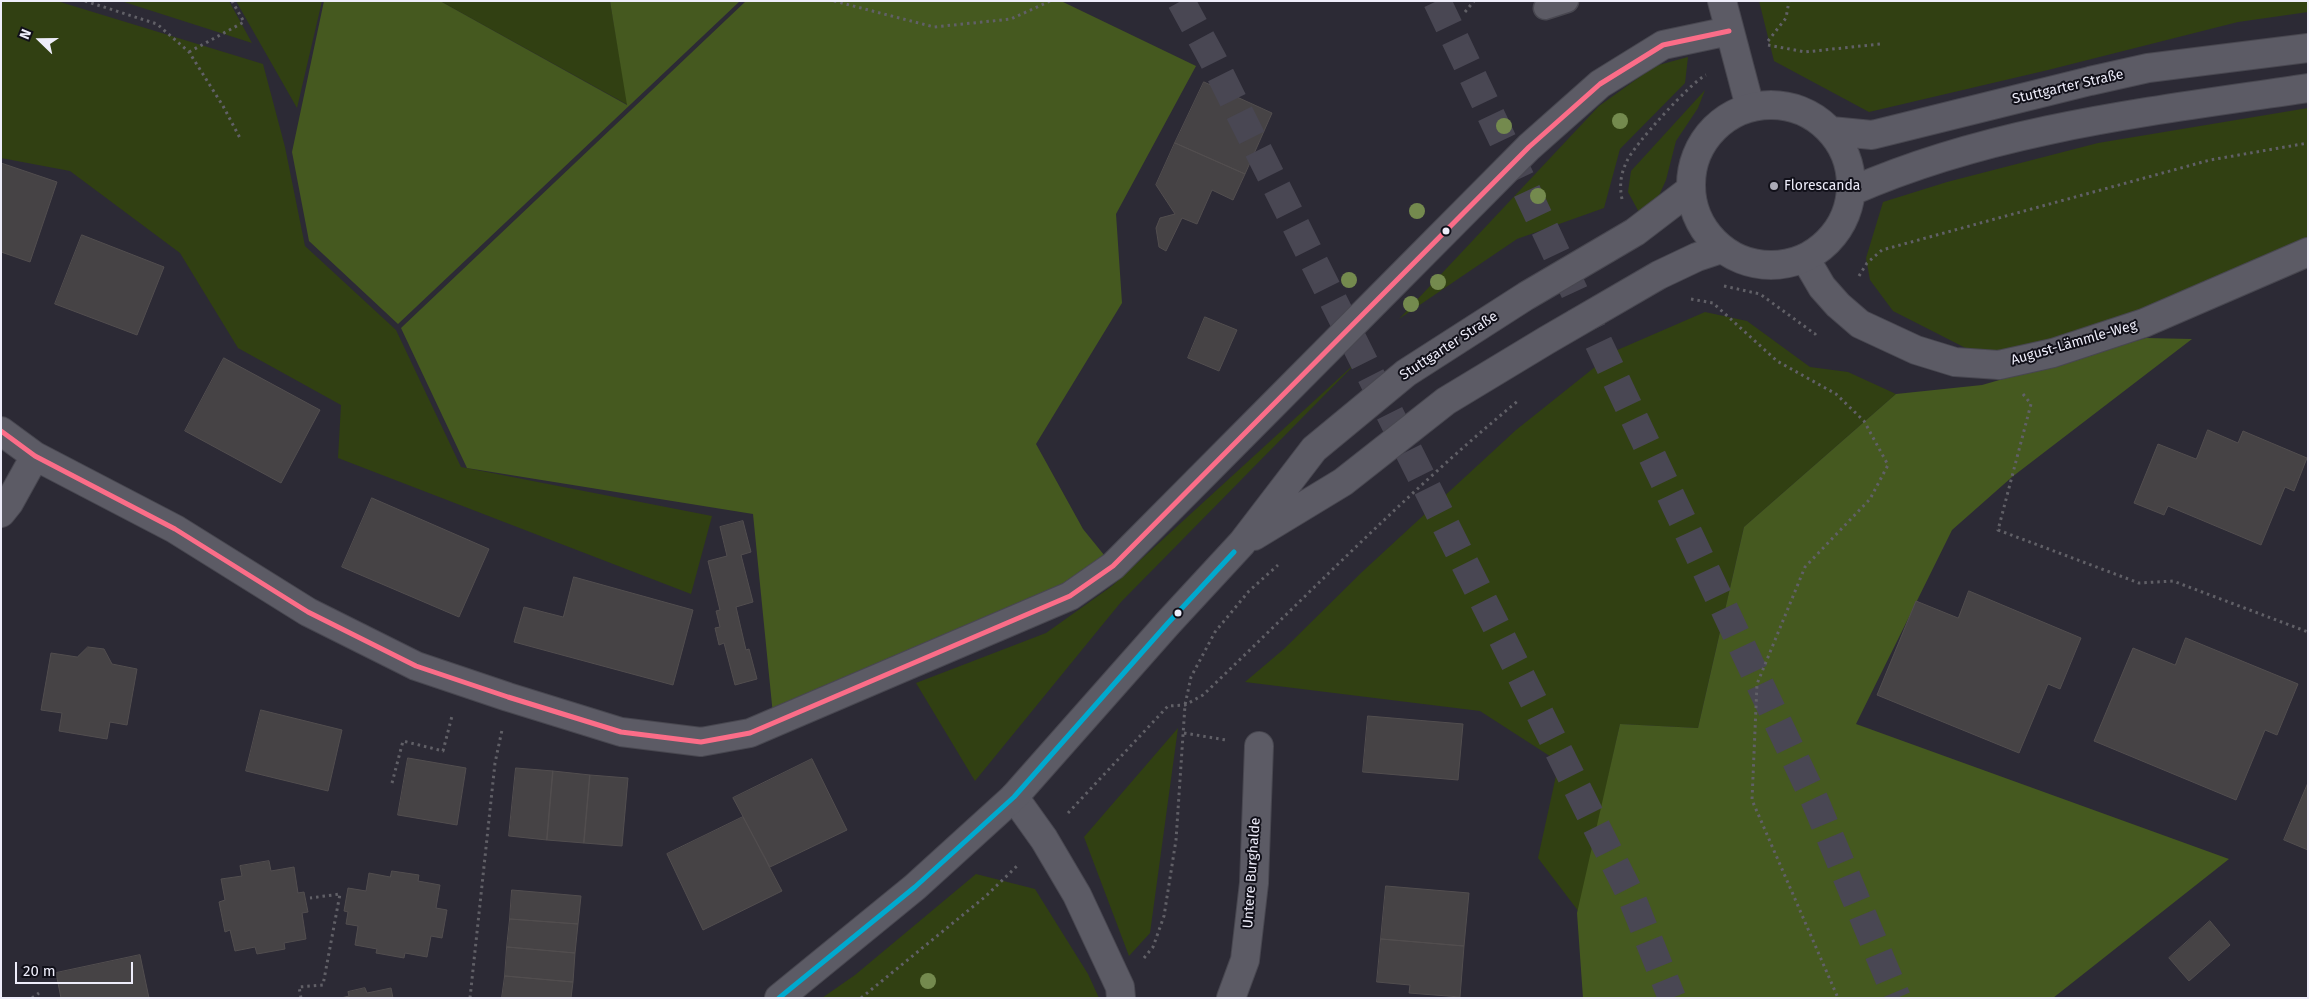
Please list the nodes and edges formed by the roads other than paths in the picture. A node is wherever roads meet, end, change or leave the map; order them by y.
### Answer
1 (1567, 1) edge
2 (1722, 1) edge
3 (1546, 8) dead end
4 (1728, 31) junction
5 (2308, 48) edge
6 (2308, 88) edge
7 (1750, 107) junction
8 (1831, 132) junction
9 (1690, 190) junction
10 (1852, 192) junction
11 (1721, 249) junction
12 (2308, 252) edge
13 (1805, 258) junction
14 (1, 431) edge
15 (35, 456) junction
16 (1, 513) edge
17 (1242, 543) junction
18 (1259, 746) road end
19 (1014, 797) junction
20 (1120, 993) edge
21 (779, 998) edge
22 (1231, 998) edge

1 - 3 lane
2 - 4 street
4 - 7 street
4 - 15 street
5 - 8 street, Stuttgarter Straße
6 - 10 street
7 - 8 street
7 - 9 street
8 - 10 street
9 - 11 street
9 - 17 street, Stuttgarter Straße
10 - 13 street
11 - 13 street
11 - 17 street, Stuttgarter Straße
12 - 13 street, August-Lämmle-Weg
14 - 15 street
15 - 16 street
17 - 19 street, Stuttgarter Straße
18 - 22 street, Untere Burghalde
19 - 20 street
19 - 21 street, Stuttgarter Straße

